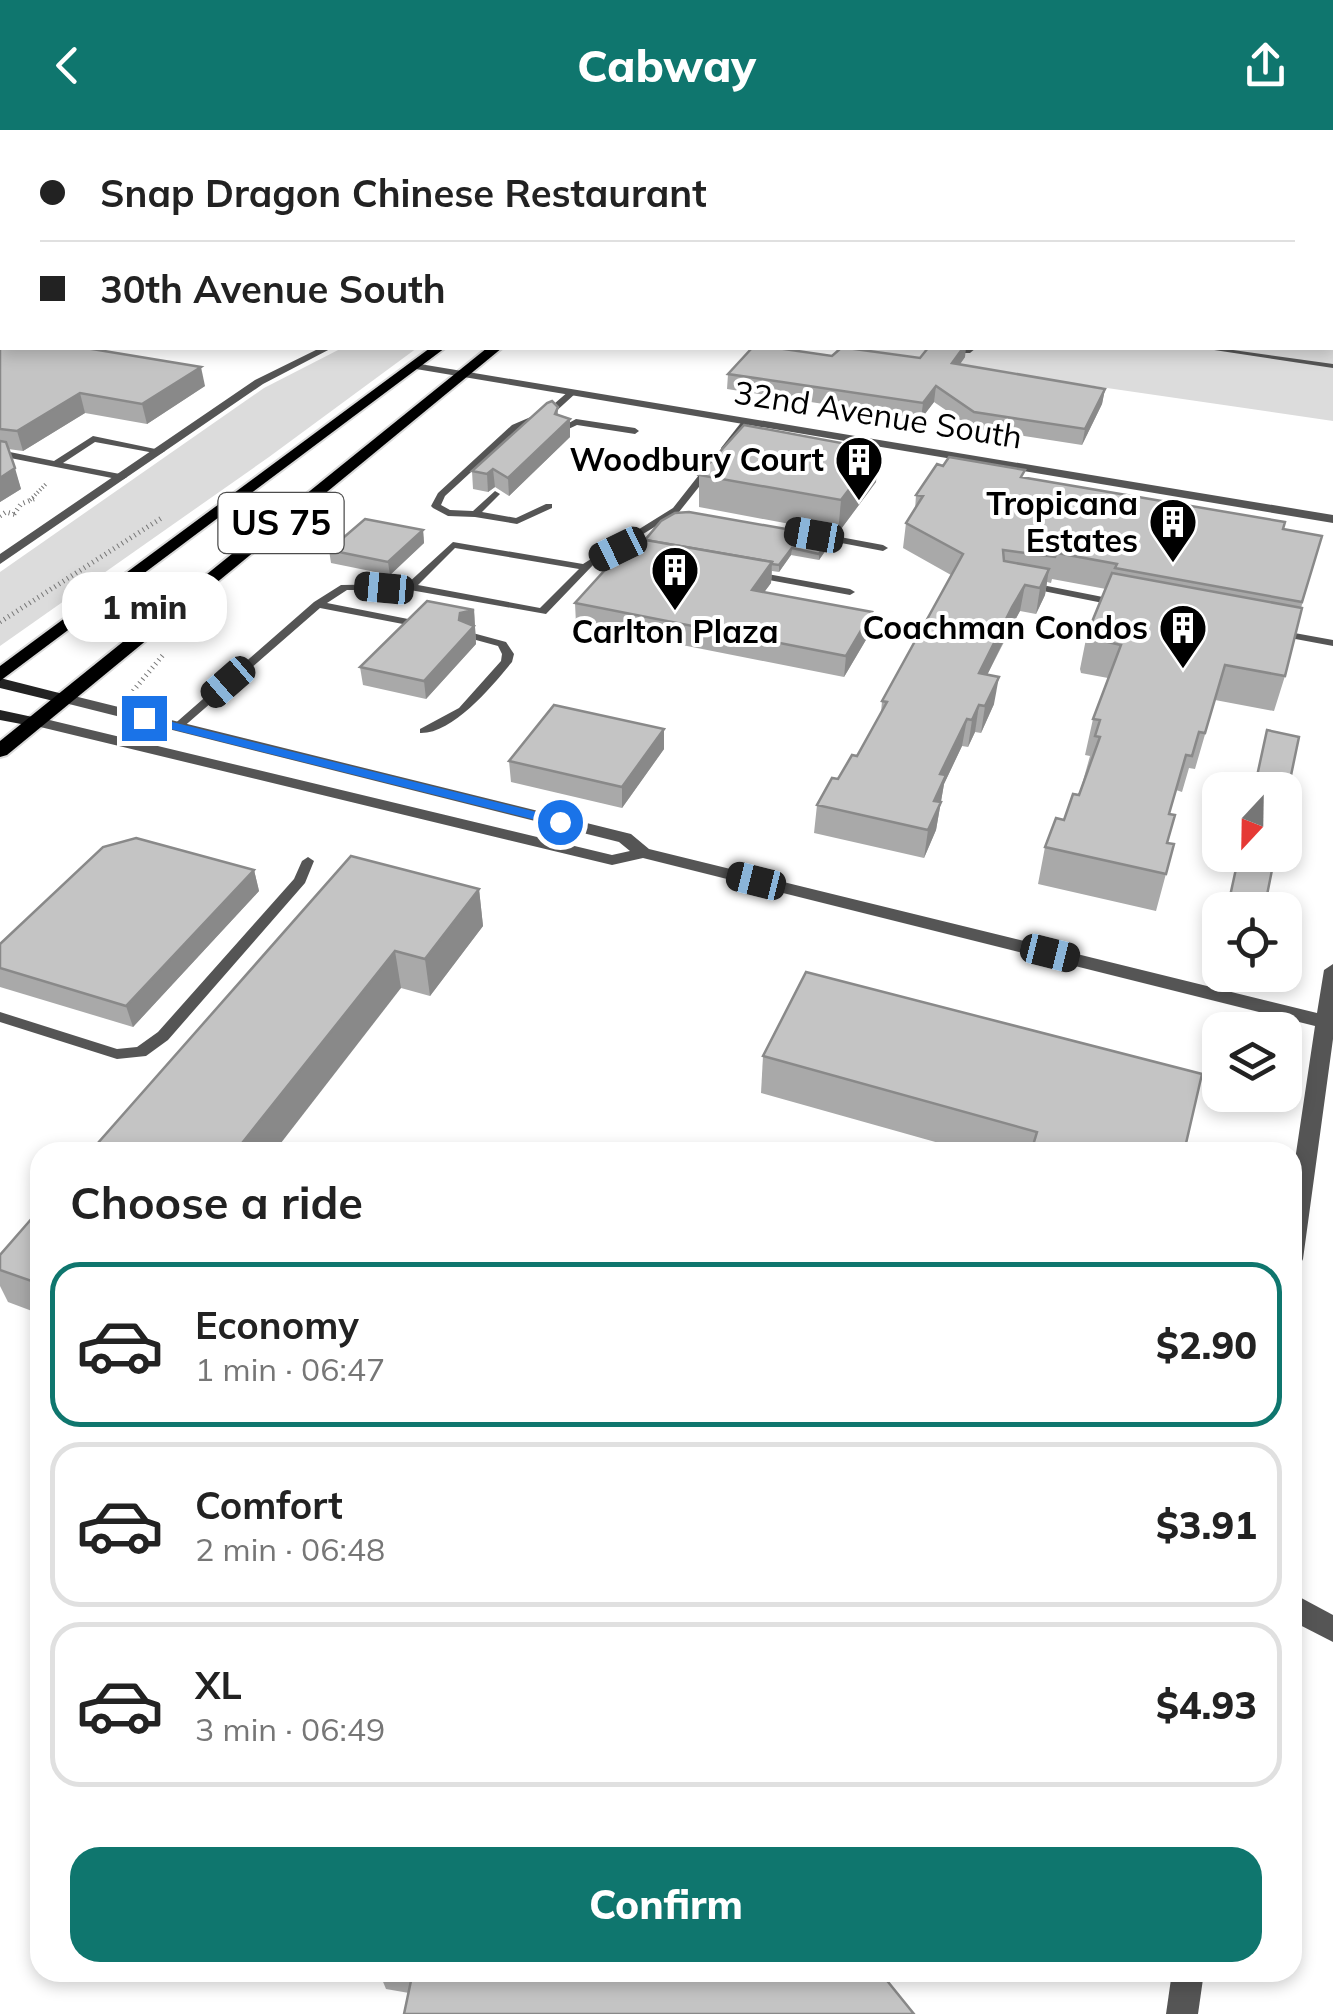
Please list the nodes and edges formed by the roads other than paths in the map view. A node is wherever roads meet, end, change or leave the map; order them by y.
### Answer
1 (323, 350) edge
2 (435, 350) edge
3 (493, 350) edge
4 (1219, 350) edge
5 (414, 366) junction
6 (1333, 366) edge
7 (462, 374) junction
8 (572, 393) junction
9 (746, 422) junction
10 (562, 430) edge
11 (635, 432) dead end
12 (160, 451) junction
13 (0, 453) edge
14 (55, 464) junction
15 (122, 477) junction
16 (496, 494) edge
17 (548, 506) dead end
18 (676, 510) junction
19 (475, 514) junction
20 (695, 514) edge
21 (1333, 518) edge
22 (808, 534) edge
23 (883, 548) dead end
24 (618, 549) junction
25 (637, 552) edge
26 (0, 560) edge
27 (586, 567) junction
28 (734, 570) edge
29 (1004, 581) edge
30 (410, 587) junction
31 (850, 592) dead end
32 (318, 604) junction
33 (1138, 606) edge
34 (408, 622) edge
35 (1273, 632) edge
36 (469, 635) edge
37 (1333, 643) edge
38 (0, 679) edge
39 (66, 699) junction
40 (0, 715) edge
41 (37, 722) junction
42 (177, 727) junction
43 (424, 731) dead end
44 (0, 751) edge
45 (384, 776) junction
46 (363, 800) junction
47 (643, 853) junction
48 (308, 861) dead end
49 (1333, 970) edge
50 (0, 1017) edge
51 (1326, 1022) junction
52 (1302, 1189) edge
53 (1302, 1612) edge
54 (1333, 1630) edge
55 (1187, 1982) edge
56 (1182, 2014) edge

1 - 12 street
2 - 5 main road, US 75
3 - 7 main road, US 75
4 - 6 lane
5 - 7 street, 32nd Avenue South
5 - 38 main road, US 75
7 - 8 street, 32nd Avenue South
7 - 39 main road, US 75
8 - 9 street, 32nd Avenue South
8 - 19 lane
9 - 18 lane
9 - 21 street, 32nd Avenue South
10 - 11 lane
12 - 14 lane
12 - 15 street
13 - 14 lane
14 - 15 lane
15 - 26 street
16 - 19 lane
17 - 19 lane
18 - 20 lane
18 - 24 lane
22 - 23 lane
24 - 25 lane
24 - 27 lane
27 - 30 lane
27 - 30 lane
28 - 31 lane
29 - 33 lane
30 - 32 lane
32 - 34 lane
32 - 42 lane
35 - 37 lane
36 - 43 lane
38 - 39 street
39 - 41 main road, US 75
39 - 42 street
40 - 41 street
41 - 44 main road, US 75
41 - 46 street
42 - 45 street
45 - 46 street
45 - 47 street
46 - 47 street
47 - 51 street
48 - 50 lane
49 - 51 street
51 - 52 street
53 - 54 street
55 - 56 street

